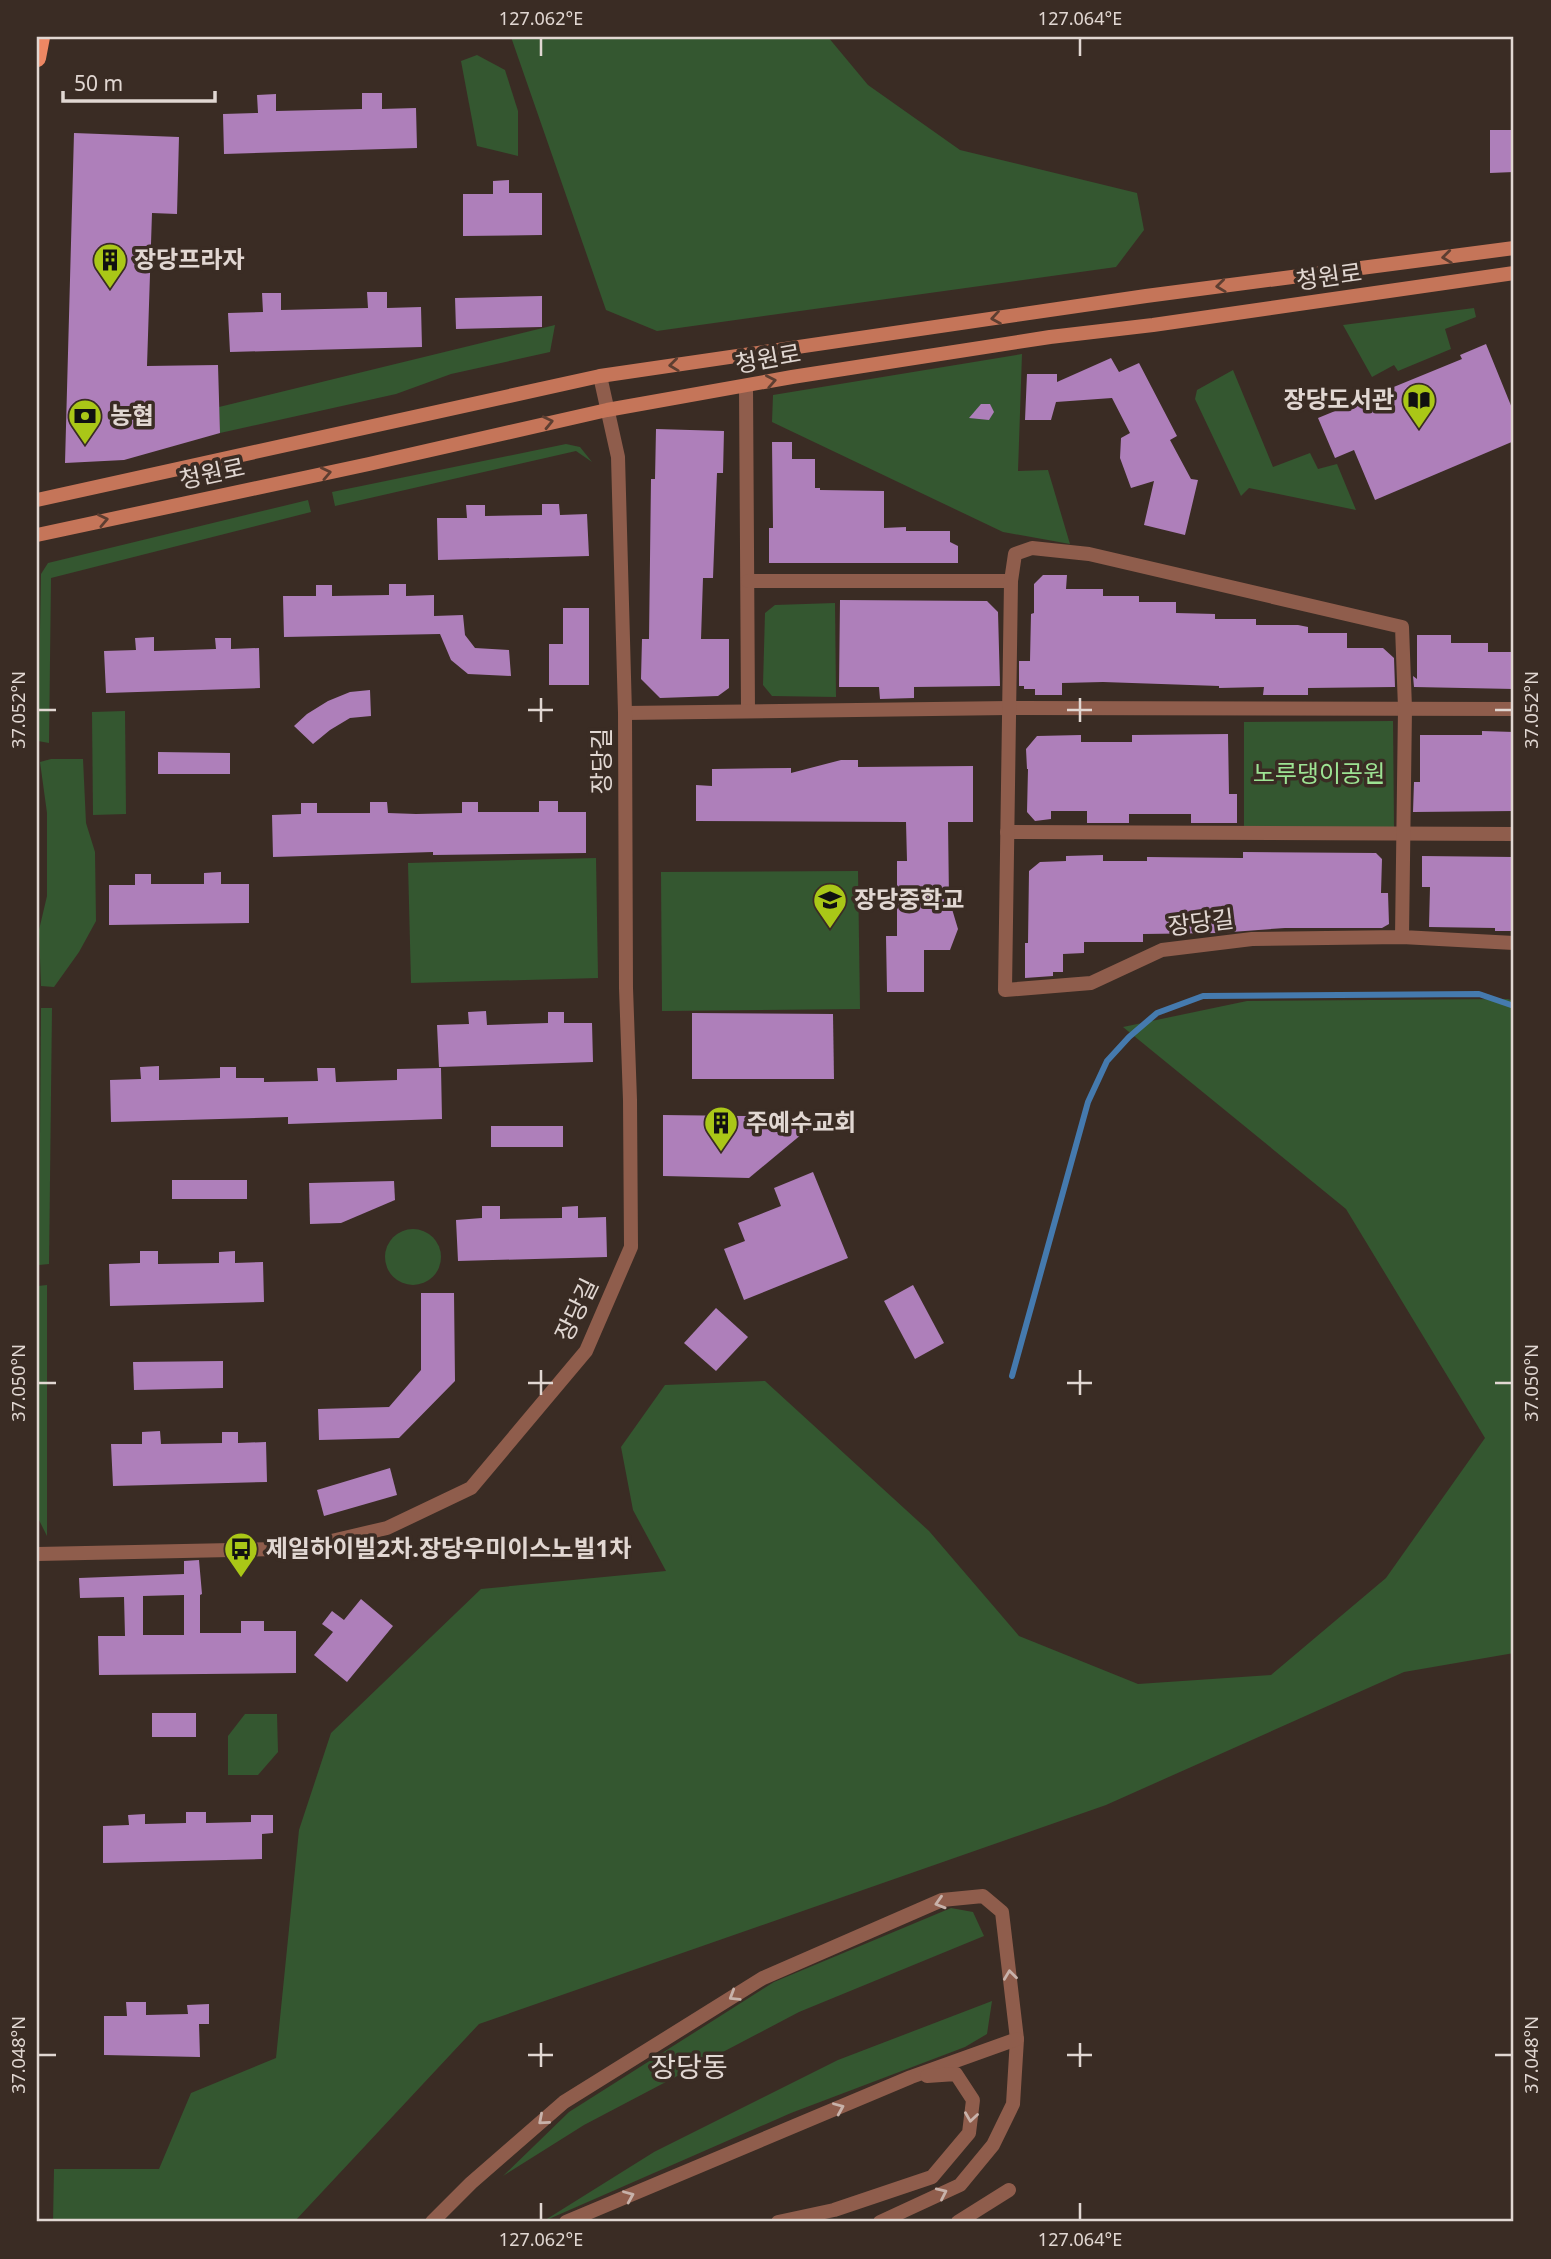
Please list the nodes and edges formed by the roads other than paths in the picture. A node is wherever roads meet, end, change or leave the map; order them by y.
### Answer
1 (41, 37) edge
2 (37, 58) edge
3 (1514, 248) edge
4 (1514, 273) edge
5 (600, 376) junction
6 (746, 386) junction
7 (607, 410) junction
8 (37, 500) edge
9 (37, 535) edge
10 (748, 581) junction
11 (1011, 581) junction
12 (1009, 708) junction
13 (1405, 708) junction
14 (1514, 709) edge
15 (748, 710) junction
16 (625, 713) junction
17 (1007, 832) junction
18 (1402, 832) junction
19 (1514, 834) edge
20 (1402, 937) junction
21 (1514, 943) edge
22 (37, 1554) edge
23 (1017, 2039) junction
24 (911, 2077) junction
25 (1009, 2190) dead end
26 (432, 2222) edge
27 (566, 2222) edge
28 (778, 2222) edge
29 (880, 2222) edge
30 (958, 2222) edge

1 - 2 main road
3 -> 5 main road, 청원로
6 -> 4 main road, 청원로
5 - 7 street, 장당길
5 - 8 main road, 청원로
6 - 7 main road, 청원로
6 - 10 street
9 -> 7 main road, 청원로
7 - 16 street, 장당길
10 - 11 street
10 - 15 street
11 - 12 street, 장당길
11 - 13 street, 장당길
12 - 13 street, 장당길
12 - 15 street, 장당길
12 - 17 street, 장당길
13 - 14 street, 장당길
13 - 18 street, 장당길
15 - 16 street, 장당길
16 - 22 street, 장당길
17 - 18 street
17 - 20 street, 장당길
18 - 19 street
18 - 20 street, 장당길
20 - 21 street, 장당길
23 - 24 street
23 -> 26 street
29 -> 23 street
27 -> 24 street
24 -> 28 street
25 - 30 street

